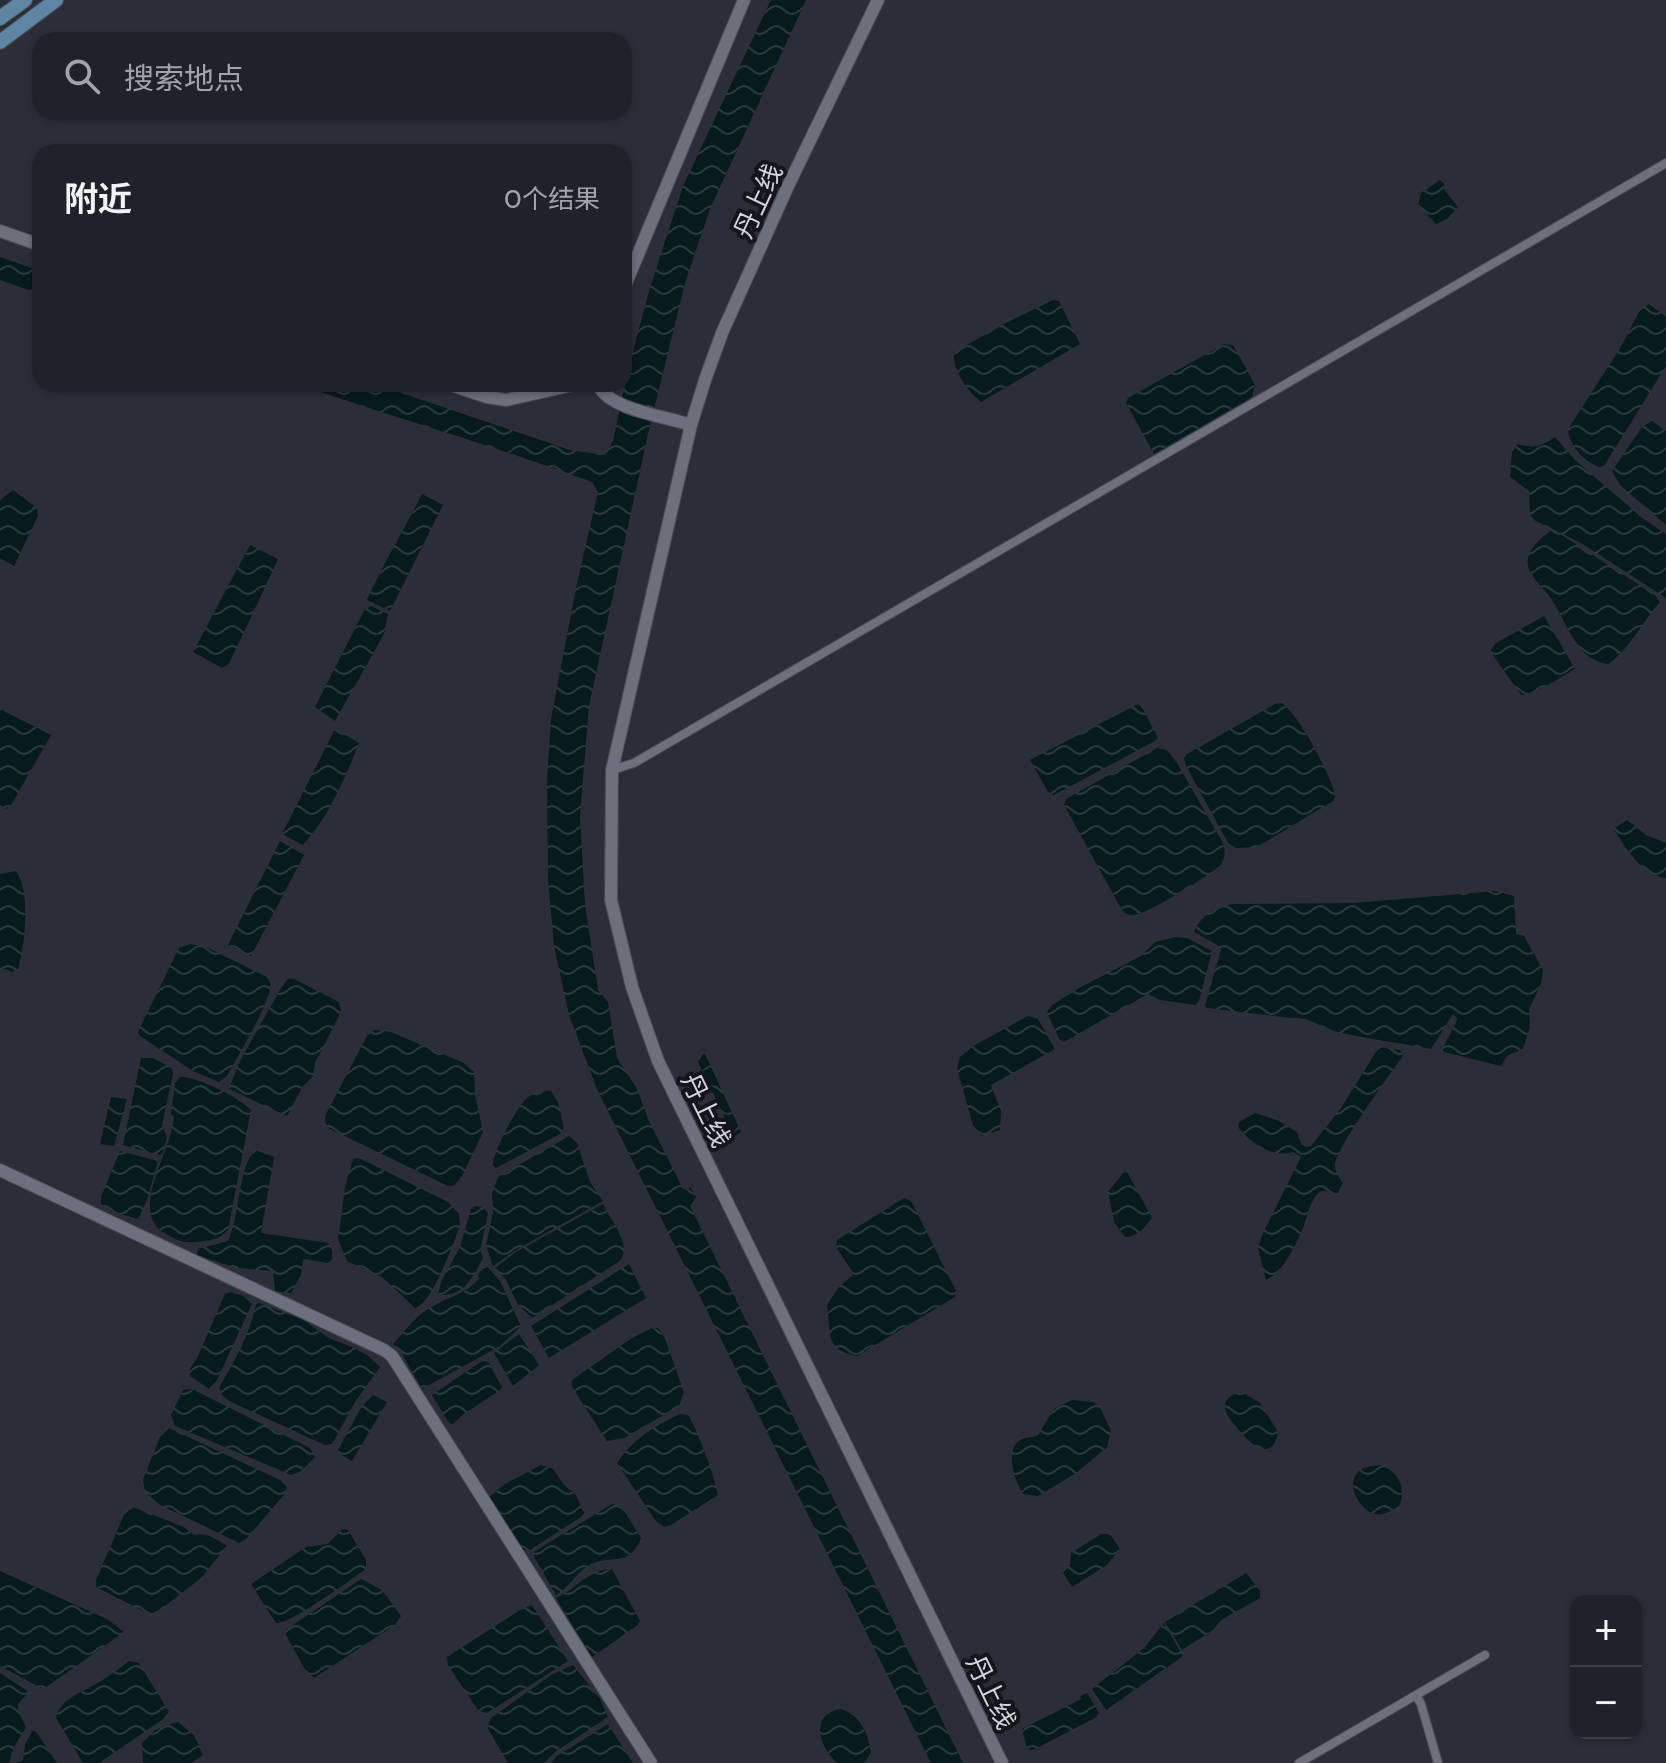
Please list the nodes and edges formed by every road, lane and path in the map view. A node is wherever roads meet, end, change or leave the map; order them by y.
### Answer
1 (25, 0) edge
2 (56, 0) edge
3 (744, 0) edge
4 (878, 0) edge
5 (0, 18) edge
6 (0, 42) edge
7 (1666, 163) edge
8 (0, 231) edge
9 (32, 242) edge
10 (632, 269) edge
11 (472, 392) edge
12 (542, 392) edge
13 (601, 392) edge
14 (691, 425) junction
15 (612, 770) junction
16 (0, 1170) edge
17 (1485, 1655) dead end
18 (1416, 1695) junction
19 (651, 1763) edge
20 (1002, 1763) edge
21 (1299, 1763) edge
22 (1438, 1763) edge

1 - 5 main road
2 - 6 main road
3 - 10 main road
4 - 14 main road, 丹上线
7 - 15 street
8 - 9 main road
11 - 12 main road
13 - 14 main road
14 - 15 main road, 丹上线
15 - 20 main road, 丹上线
16 - 19 main road
17 - 18 street
18 - 21 street
18 - 22 street

